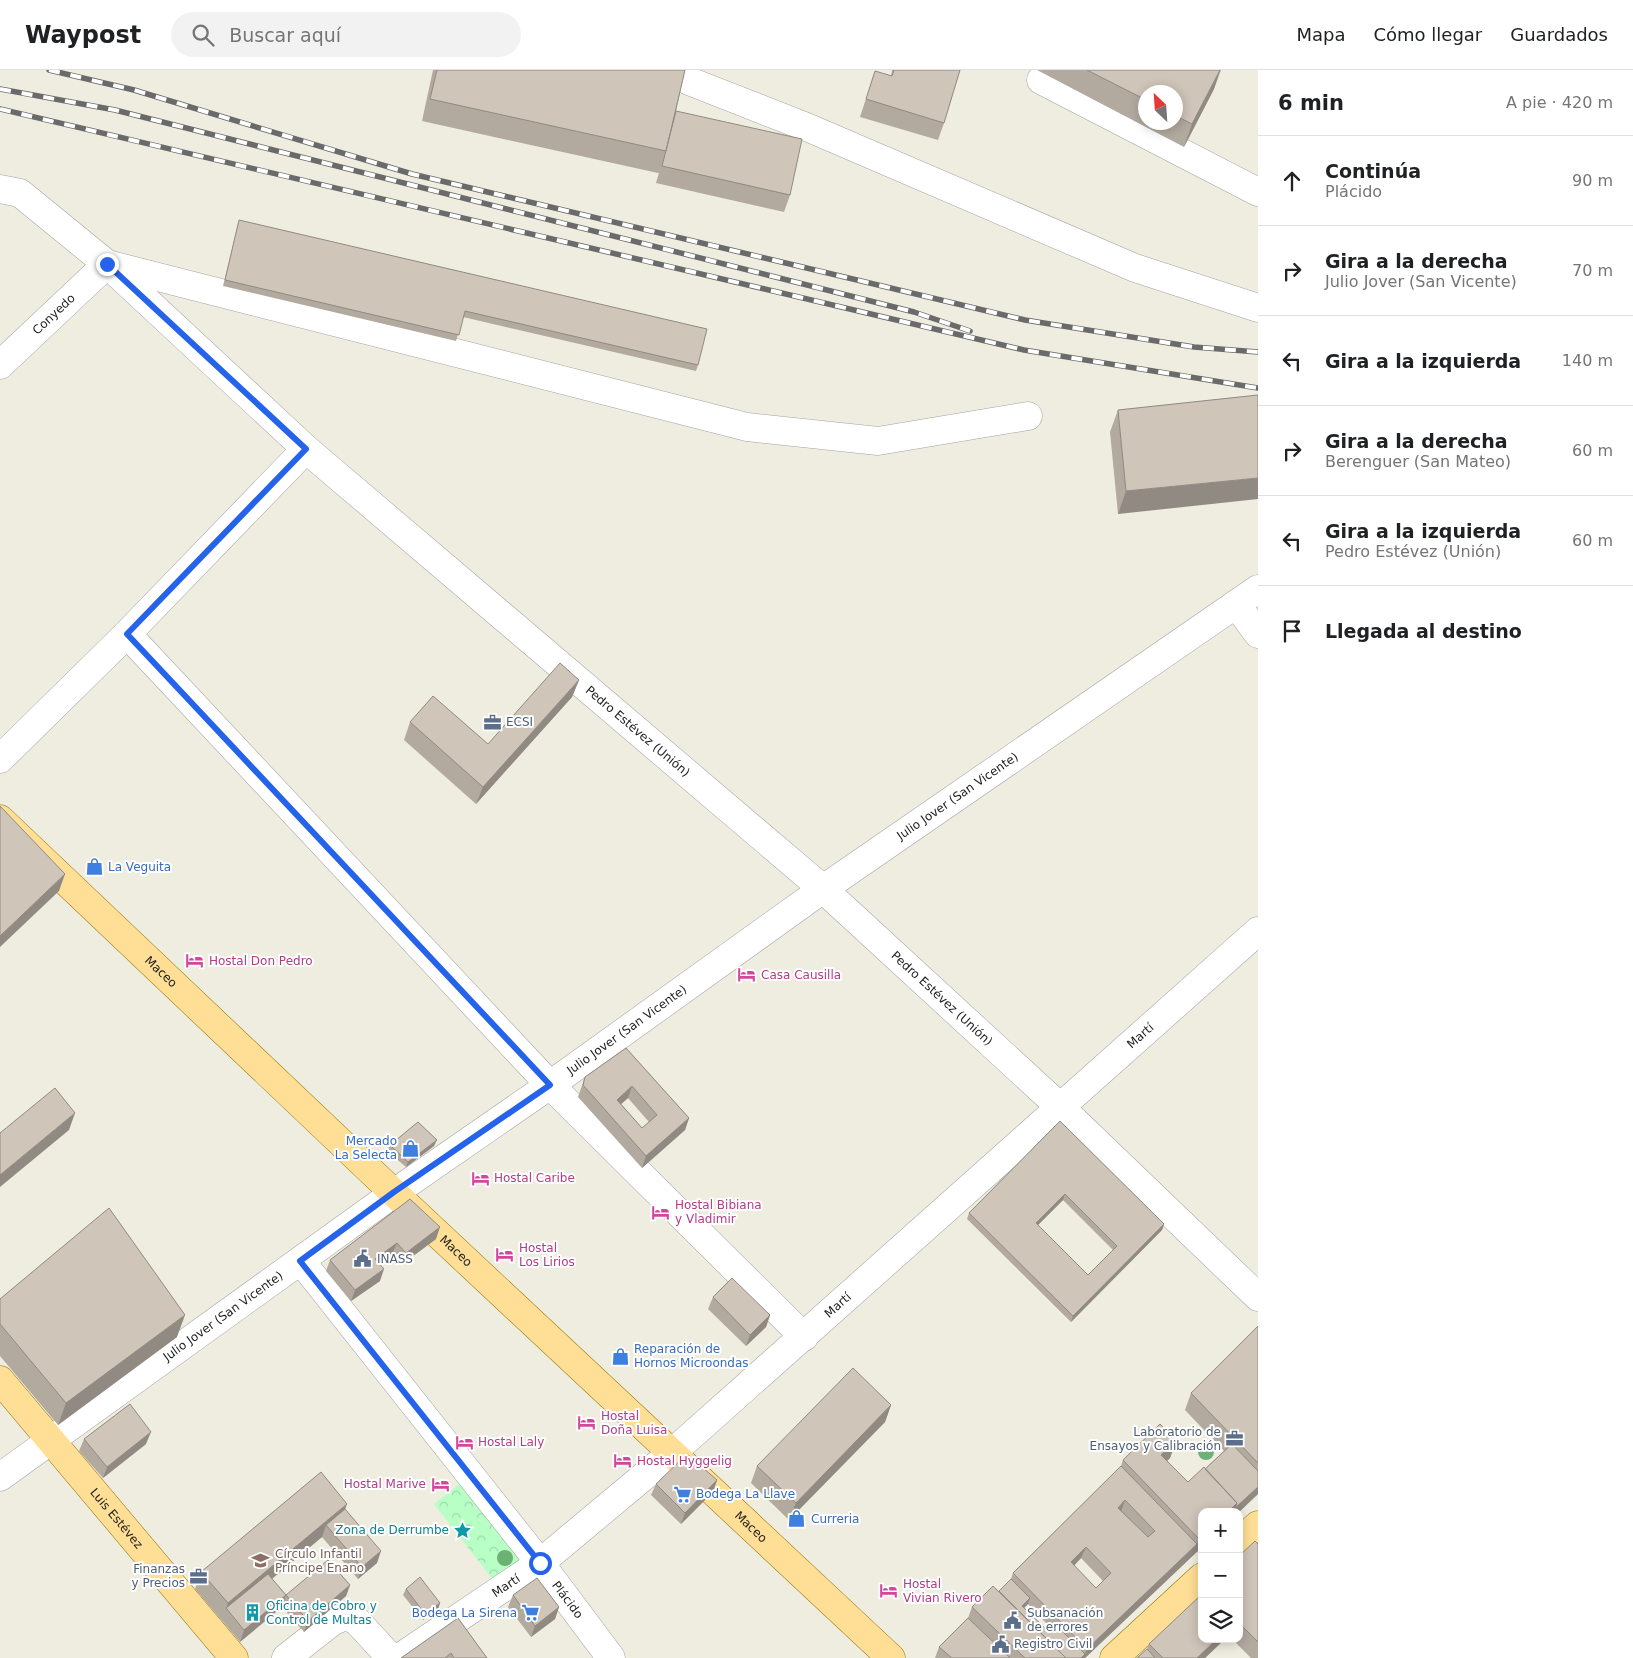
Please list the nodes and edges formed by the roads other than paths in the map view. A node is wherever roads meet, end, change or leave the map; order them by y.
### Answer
1 (1041, 80) dead end
2 (689, 81) dead end
3 (0, 190) edge
4 (1258, 192) edge
5 (107, 264) junction
6 (1258, 308) edge
7 (0, 366) edge
8 (1028, 416) dead end
9 (306, 449) junction
10 (1247, 596) edge
11 (127, 634) junction
12 (1258, 634) edge
13 (0, 759) edge
14 (0, 820) edge
15 (824, 889) junction
16 (1258, 932) edge
17 (550, 1085) junction
18 (1060, 1107) junction
19 (394, 1192) junction
20 (300, 1261) junction
21 (1258, 1297) edge
22 (804, 1337) junction
23 (0, 1380) edge
24 (51, 1440) junction
25 (674, 1452) junction
26 (0, 1477) edge
27 (1258, 1525) edge
28 (1243, 1538) edge
29 (540, 1563) junction
30 (1198, 1581) edge
31 (234, 1658) edge
32 (286, 1658) edge
33 (391, 1658) edge
34 (399, 1658) edge
35 (612, 1658) edge
36 (891, 1658) edge
37 (1114, 1658) edge

1 - 4 street
2 - 6 street
3 - 5 street, Pedro Estévez (Unión)
5 - 7 street, Conyedo
5 - 8 street
5 - 9 street, Pedro Estévez (Unión)
9 - 11 street
9 - 15 street, Pedro Estévez (Unión)
10 - 12 street
10 - 15 street, Julio Jover (San Vicente)
11 - 13 street
11 - 17 street
14 - 19 main road, Maceo
15 - 17 street, Julio Jover (San Vicente)
15 - 18 street, Pedro Estévez (Unión)
16 - 18 street, Martí
17 - 19 street, Julio Jover (San Vicente)
17 - 22 street
18 - 21 street, Pedro Estévez (Unión)
18 - 22 street, Martí
19 - 20 street, Julio Jover (San Vicente)
19 - 25 main road, Maceo
20 - 24 street, Julio Jover (San Vicente)
20 - 29 street, Plácido
22 - 25 street, Martí
23 - 24 main road, Luis Estévez
24 - 26 street, Julio Jover (San Vicente)
24 - 31 main road, Luis Estévez
25 - 29 street, Martí
25 - 36 main road, Maceo
27 - 28 main road
29 - 34 street, Martí
29 - 35 street, Plácido
30 - 37 main road
32 - 33 street

